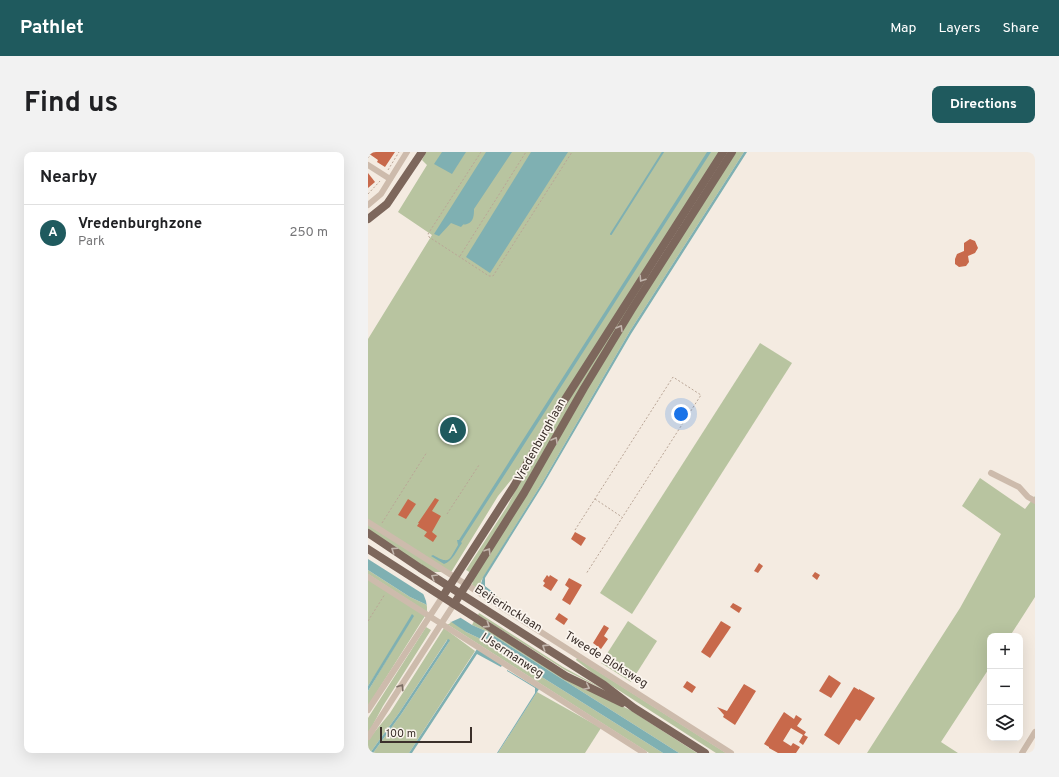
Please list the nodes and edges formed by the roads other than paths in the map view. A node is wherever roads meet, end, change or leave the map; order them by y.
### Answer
1 (408, 152) edge
2 (422, 152) edge
3 (723, 152) edge
4 (732, 152) edge
5 (368, 165) edge
6 (390, 179) junction
7 (368, 205) edge
8 (368, 219) edge
9 (991, 473) dead end
10 (1035, 501) edge
11 (368, 522) edge
12 (368, 533) edge
13 (368, 549) edge
14 (368, 577) edge
15 (454, 577) junction
16 (467, 584) junction
17 (449, 585) junction
18 (461, 594) junction
19 (440, 599) junction
20 (452, 607) junction
21 (431, 613) junction
22 (443, 621) junction
23 (634, 708) junction
24 (368, 710) edge
25 (1035, 732) edge
26 (368, 737) edge
27 (644, 753) edge
28 (705, 753) edge
29 (731, 753) edge
30 (1022, 753) edge

1 - 6 street
2 - 8 main road
3 -> 15 main road, Vredenburghlaan
16 -> 4 main road, Vredenburghlaan
5 - 6 street
6 - 7 street
9 - 10 street
11 - 15 street, Tweede Bloksweg
17 -> 12 main road, Beijerincklaan
13 - 19 main road, Beijerincklaan
14 - 21 street, IJsermanweg
15 - 16 street, Tweede Bloksweg
15 - 17 main road, Vredenburghlaan
16 - 18 main road, Vredenburghlaan
16 - 29 street, Tweede Bloksweg
17 - 18 main road, Beijerincklaan
17 - 19 main road, Vredenburghlaan
18 - 20 main road, Vredenburghlaan
23 -> 18 main road, Beijerincklaan
19 - 20 main road, Beijerincklaan
19 - 21 street, Vredenburghlaan
20 - 22 street, Vredenburghlaan
20 -> 23 main road, Beijerincklaan
21 - 22 street, IJsermanweg
21 - 24 street, Vredenburghlaan
26 -> 22 street, Vredenburghlaan
22 - 27 street, IJsermanweg
23 - 28 main road, Beijerincklaan
25 - 30 street

